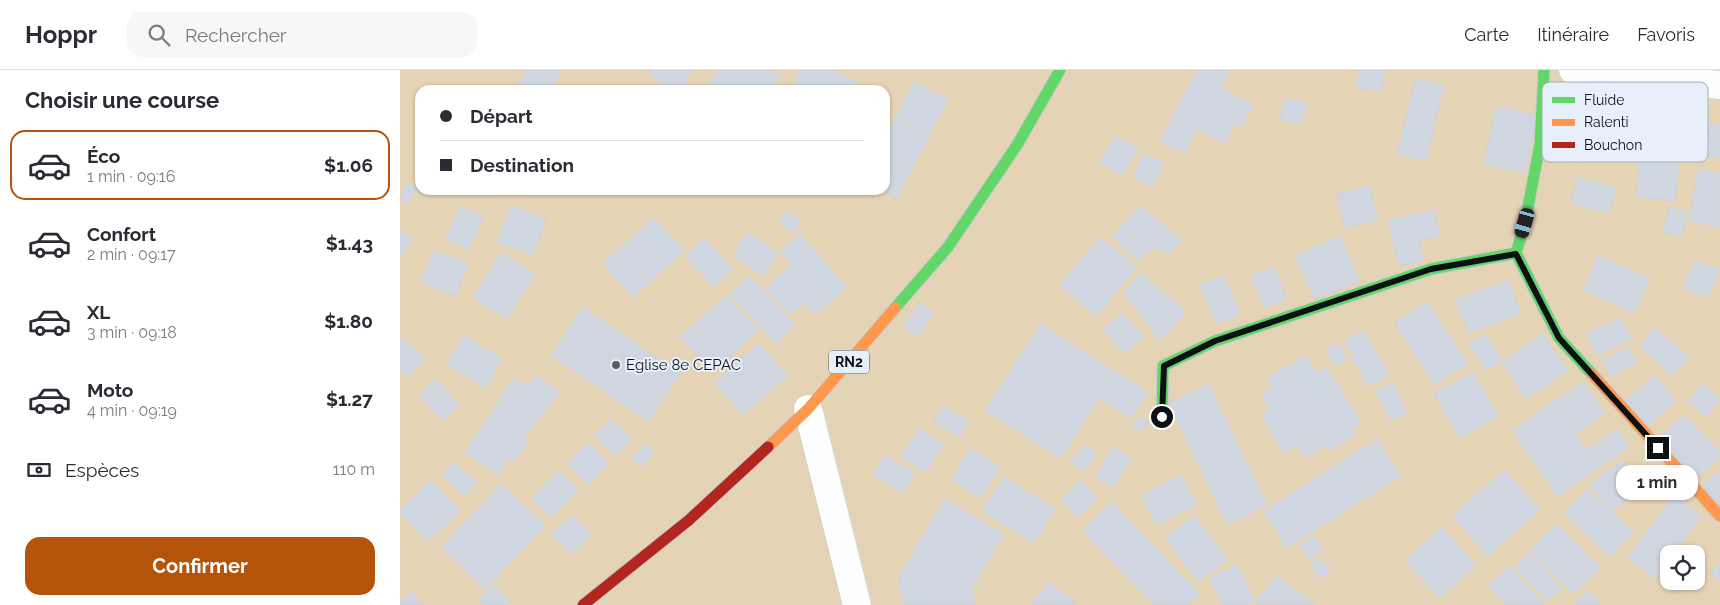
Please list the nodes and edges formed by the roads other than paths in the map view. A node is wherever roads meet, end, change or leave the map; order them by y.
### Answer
1 (1060, 70) edge
2 (1573, 70) edge
3 (1691, 82) edge
4 (1542, 107) edge
5 (1516, 254) junction
6 (808, 409) junction
7 (1162, 417) dead end
8 (1720, 516) edge
9 (583, 605) edge
10 (857, 605) edge

1 - 6 main road, RN2
2 - 3 street
4 - 5 main road
5 - 7 main road
5 - 8 main road
6 - 9 main road, RN2
6 - 10 street

